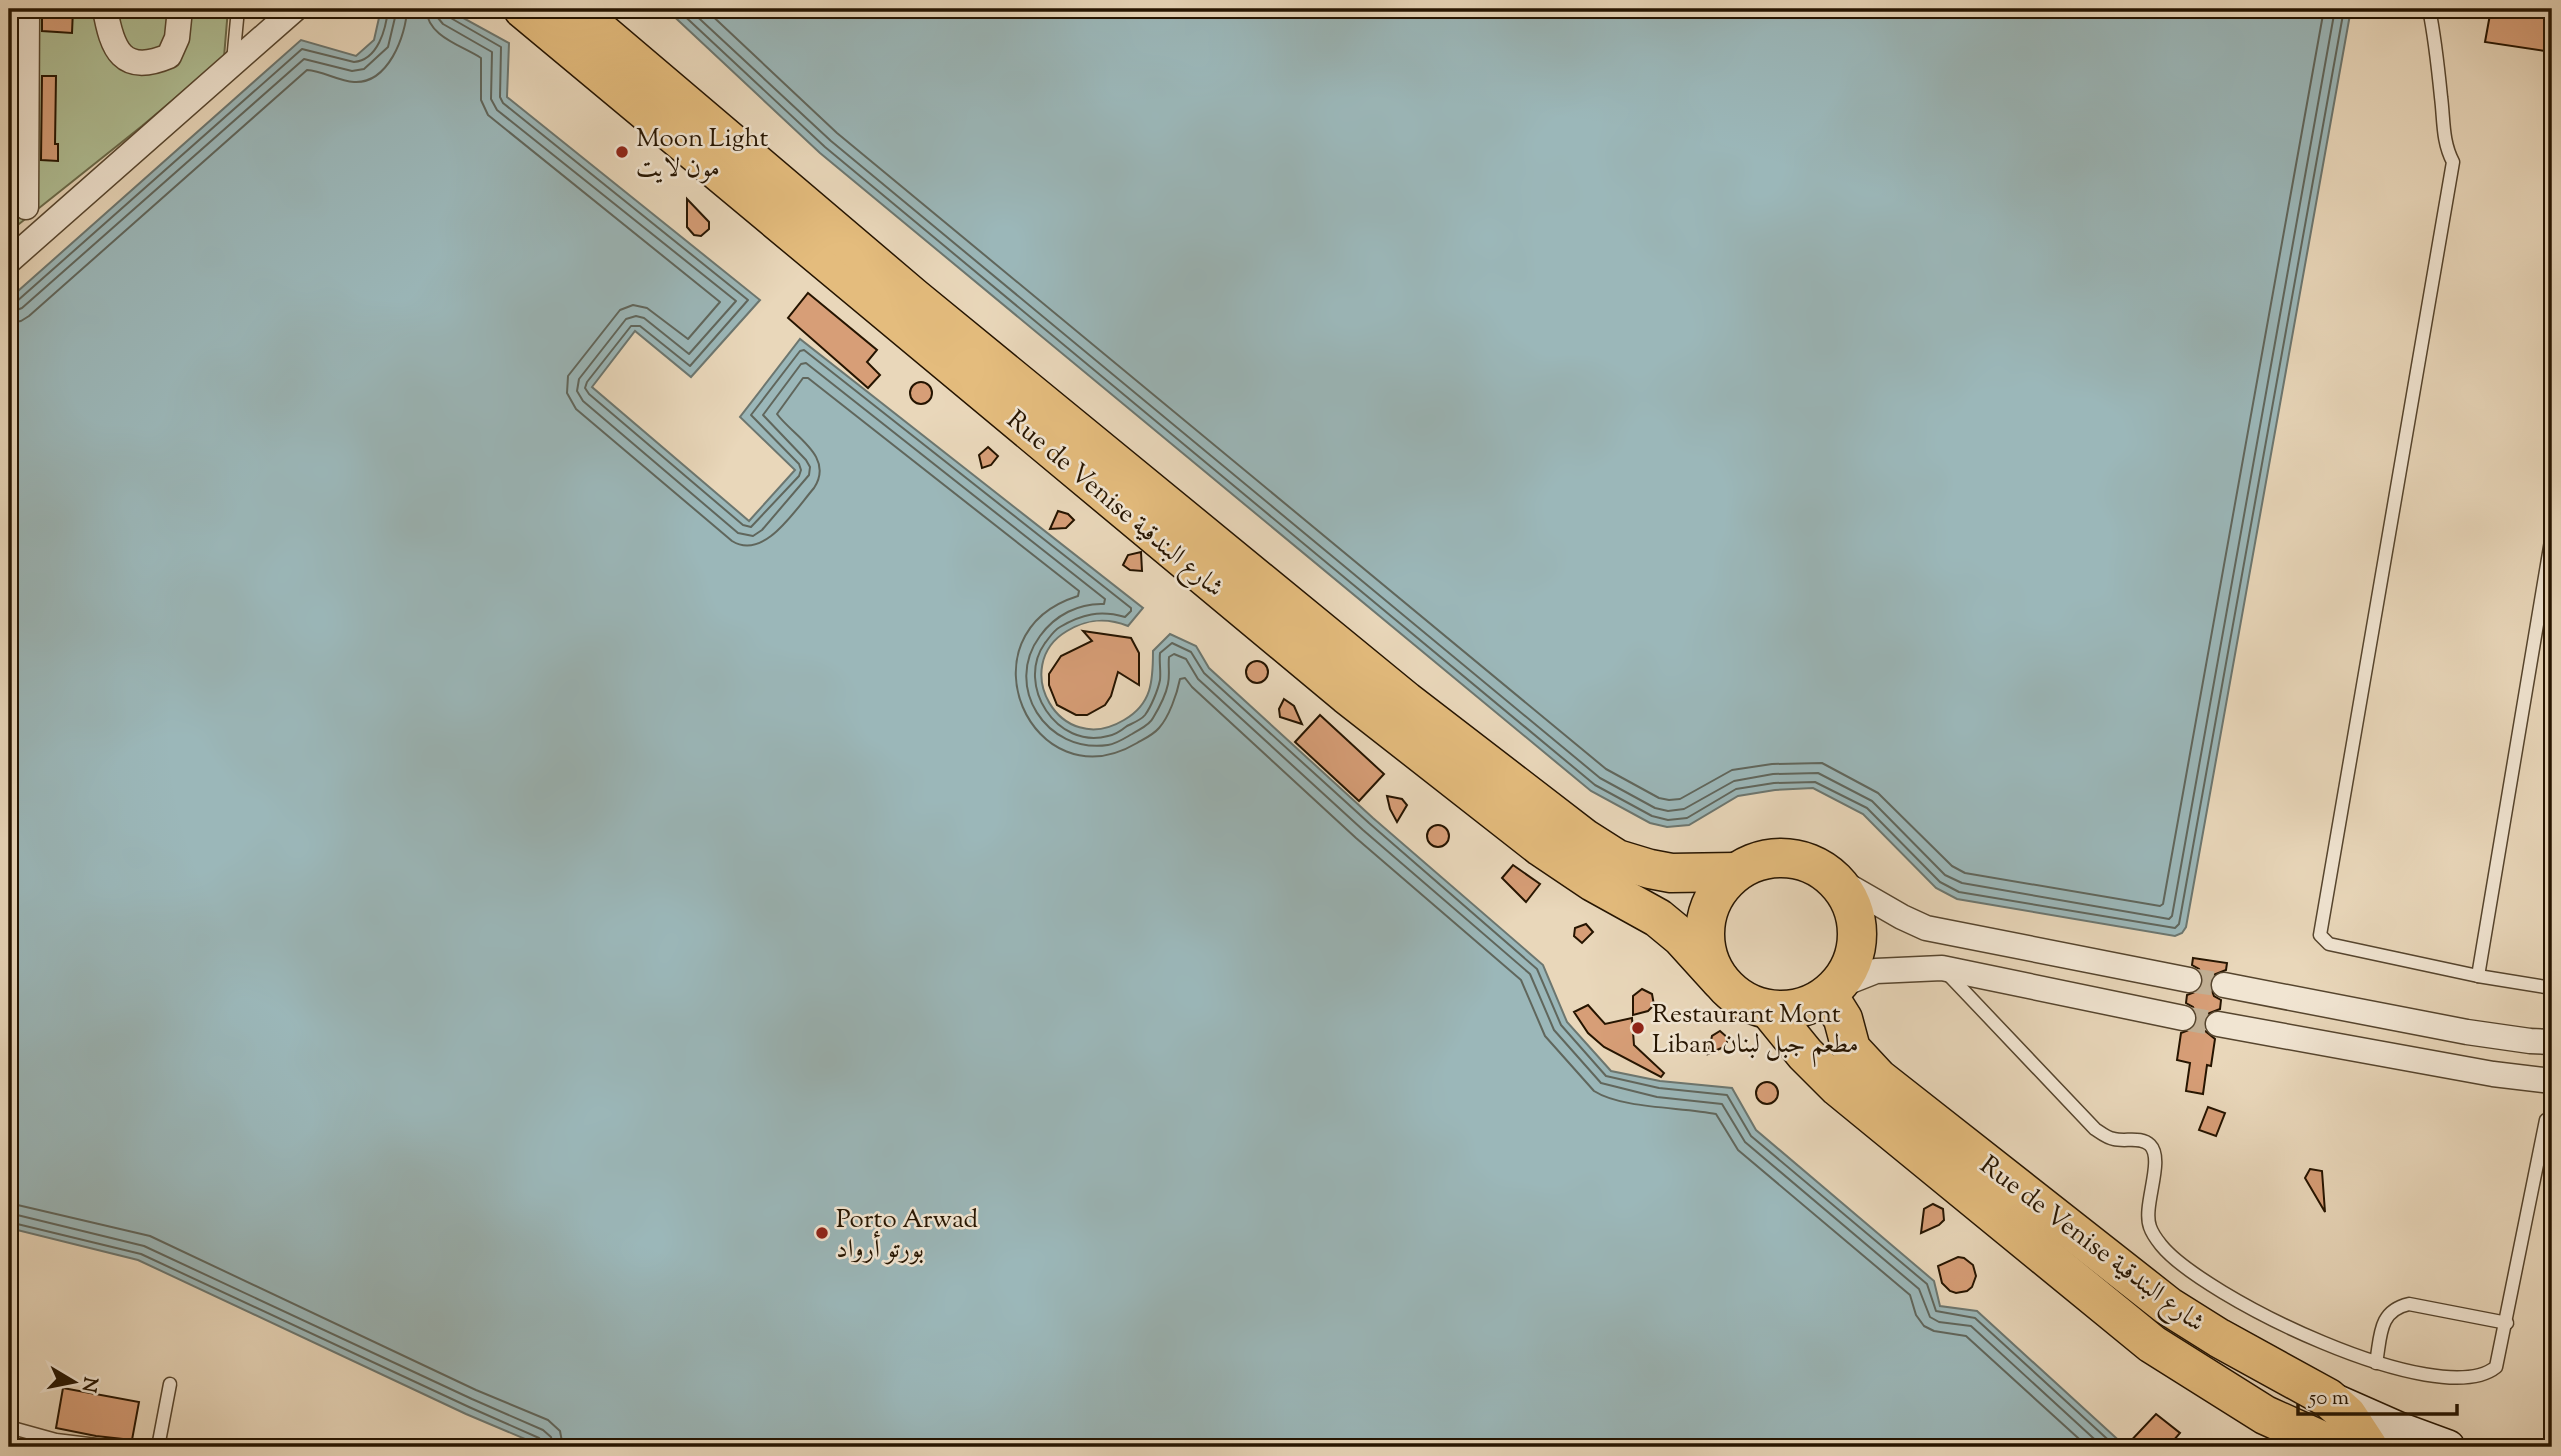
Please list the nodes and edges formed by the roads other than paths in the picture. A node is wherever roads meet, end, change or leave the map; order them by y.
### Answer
1 (27, 9) edge
2 (105, 9) edge
3 (180, 9) edge
4 (237, 9) edge
5 (295, 9) edge
6 (523, 9) edge
7 (574, 9) edge
8 (2429, 9) edge
9 (233, 62) junction
10 (26, 207) dead end
11 (9, 261) edge
12 (2552, 536) edge
13 (1736, 872) junction
14 (1836, 879) junction
15 (1942, 968) junction
16 (2478, 976) junction
17 (1720, 980) junction
18 (2189, 980) tunnel mouth
19 (2224, 985) tunnel mouth
20 (2552, 988) edge
21 (1833, 990) junction
22 (1770, 1011) junction
23 (2183, 1018) tunnel mouth
24 (2218, 1024) tunnel mouth
25 (2490, 1035) junction
26 (2552, 1042) edge
27 (2483, 1072) junction
28 (2552, 1081) edge
29 (2546, 1120) dead end
30 (2507, 1322) junction
31 (2376, 1363) junction
32 (170, 1384) dead end
33 (2328, 1398) junction
34 (2265, 1415) junction
35 (9, 1427) edge
36 (113, 1447) edge
37 (158, 1447) edge
38 (2293, 1447) edge
39 (2336, 1447) edge
40 (2368, 1447) edge
41 (2448, 1447) edge

1 - 10 street
2 - 3 street
4 - 9 lane
5 - 9 street
6 - 17 main road, Rue de Venise شارع البندقية
7 - 13 main road, Rue de Venise شارع البندقية
8 - 16 lane
9 - 11 street
12 - 16 lane
13 - 14 main road
13 - 17 main road
14 - 18 street
14 - 21 main road
15 - 21 street
15 - 23 street
15 - 31 lane
16 - 20 lane
17 - 22 main road
19 - 25 street
21 - 22 main road
21 - 33 main road, Rue de Venise شارع البندقية
22 - 34 main road, Rue de Venise شارع البندقية
24 - 27 street
25 - 26 street
25 - 27 street
27 - 28 street
29 - 30 lane
30 - 31 lane
30 - 31 lane
32 - 37 lane
33 - 40 main road
33 - 41 main road, Rue de Venise شارع البندقية
34 - 38 main road
34 - 39 main road, Rue de Venise شارع البندقية
35 - 36 lane

